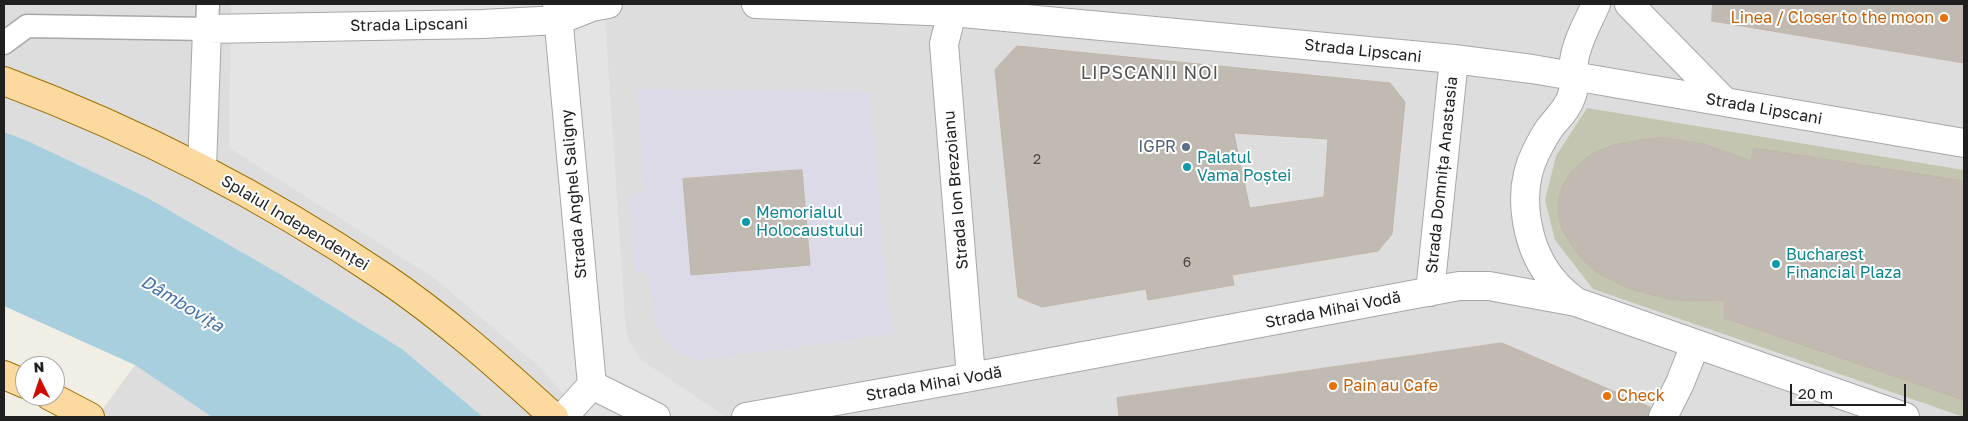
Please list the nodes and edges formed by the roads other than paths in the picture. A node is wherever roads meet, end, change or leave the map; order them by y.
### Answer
1 (608, 4) edge
2 (756, 4) edge
3 (1596, 4) edge
4 (1629, 4) edge
5 (952, 8) edge
6 (558, 12) edge
7 (208, 16) edge
8 (4, 43) edge
9 (1454, 59) junction
10 (1575, 78) junction
11 (4, 81) edge
12 (1725, 102) junction
13 (1964, 143) edge
14 (202, 168) junction
15 (1430, 292) junction
16 (1576, 302) junction
17 (1695, 345) junction
18 (971, 378) junction
19 (592, 384) junction
20 (65, 404) edge
21 (90, 417) edge
22 (554, 417) edge
23 (563, 417) edge
24 (656, 417) edge
25 (746, 417) edge
26 (1663, 417) edge
27 (1905, 417) edge

1 - 6 street, Strada Lipscani
2 - 5 street, Strada Lipscani
3 - 10 street
4 - 12 street
5 - 9 street, Strada Lipscani
5 - 18 street, Strada Ion Brezoianu
6 - 7 street, Strada Lipscani
6 - 19 street, Strada Anghel Saligny
7 - 8 lane
7 - 14 street
9 - 10 street, Strada Lipscani
9 - 15 street, Strada Domnița Anastasia
10 - 12 street, Strada Lipscani
10 - 16 street
11 - 14 main road, Splaiul Independenței
12 - 13 street, Strada Lipscani
14 - 22 main road, Splaiul Independenței
15 - 16 street, Strada Mihai Vodă
15 - 18 street, Strada Mihai Vodă
16 - 17 street, Strada Mihai Vodă
17 - 26 street
17 - 27 street, Strada Mihai Vodă
18 - 25 street, Strada Mihai Vodă
19 - 23 street
19 - 24 street
20 - 21 main road

